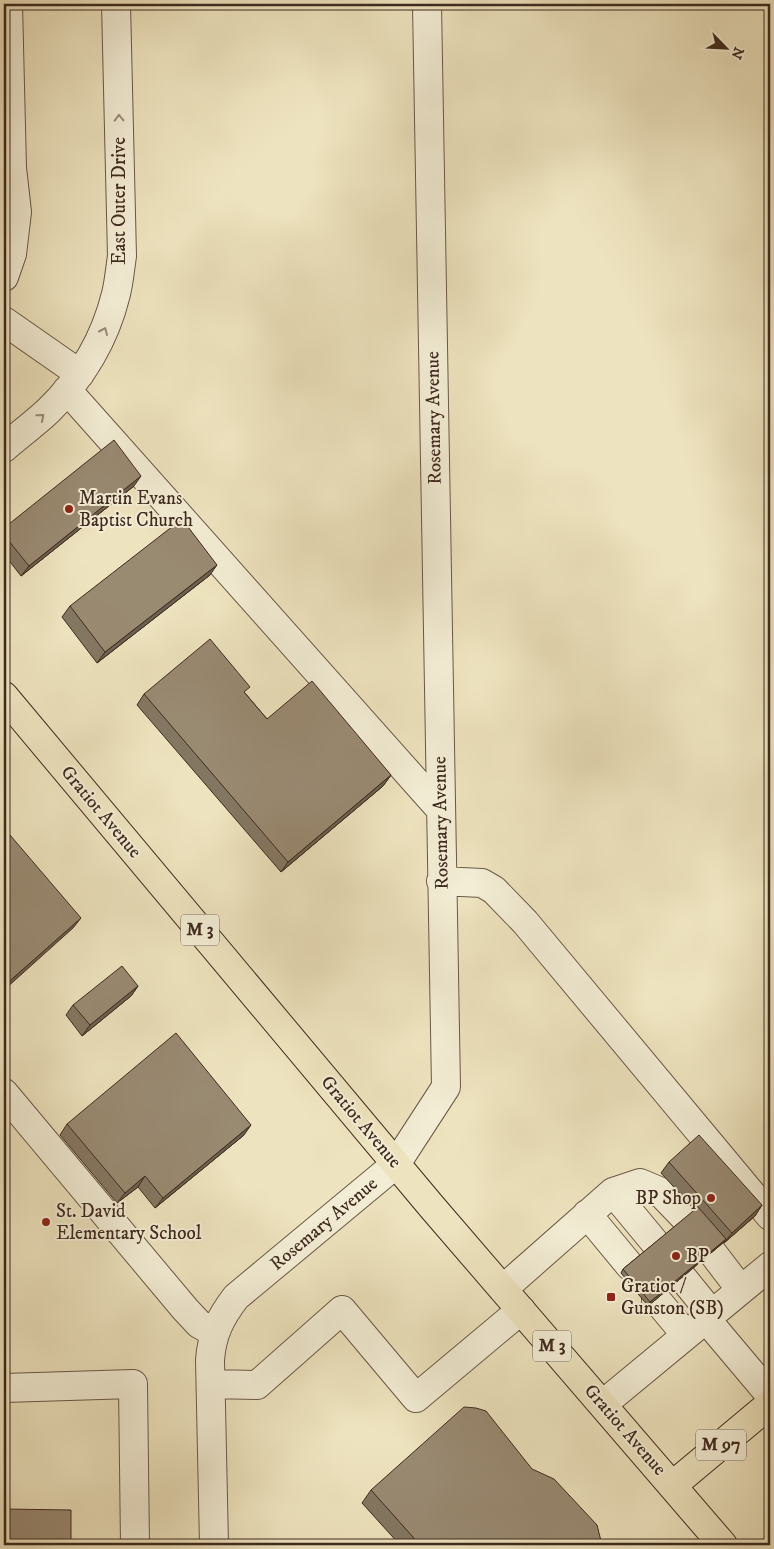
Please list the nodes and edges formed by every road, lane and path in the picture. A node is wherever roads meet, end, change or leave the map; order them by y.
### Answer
1 (8, 4) edge
2 (116, 4) edge
3 (428, 4) edge
4 (4, 277) edge
5 (4, 321) edge
6 (74, 382) junction
7 (4, 448) edge
8 (4, 696) edge
9 (440, 810) junction
10 (442, 882) junction
11 (4, 1093) edge
12 (396, 1164) junction
13 (613, 1192) junction
14 (587, 1214) junction
15 (770, 1216) edge
16 (686, 1219) edge
17 (656, 1244) edge
18 (712, 1252) edge
19 (630, 1266) edge
20 (770, 1266) edge
21 (682, 1278) edge
22 (503, 1289) junction
23 (741, 1290) junction
24 (656, 1299) edge
25 (521, 1310) junction
26 (701, 1323) junction
27 (215, 1333) junction
28 (211, 1384) junction
29 (4, 1388) edge
30 (770, 1396) edge
31 (603, 1404) junction
32 (770, 1404) edge
33 (672, 1486) junction
34 (135, 1545) edge
35 (214, 1545) edge
36 (723, 1545) edge

1 - 4 street
6 -> 2 street, East Outer Drive
3 - 9 street, Rosemary Avenue
5 - 6 street
7 -> 6 street, East Outer Drive
6 - 9 street
8 - 12 main road, Gratiot Avenue / M 3
9 - 10 street, Rosemary Avenue
10 - 12 street, Rosemary Avenue
10 - 15 street
11 - 27 street
12 - 22 main road, Gratiot Avenue / M 3
12 - 27 street, Rosemary Avenue
13 - 14 street
13 - 16 street
13 - 17 street
14 - 19 street
14 - 22 street
18 - 23 street
20 - 23 street
21 - 26 street
22 - 25 main road, Gratiot Avenue / M 3
23 - 26 street
24 - 26 street
25 - 28 street
25 - 31 main road, Gratiot Avenue / M 3
26 - 30 street
26 - 31 street
27 - 28 street, Rosemary Avenue
28 - 35 street, Rosemary Avenue
29 - 34 street
31 - 33 main road, Gratiot Avenue / M 3
32 - 33 main road, M 97
33 - 36 main road, Gratiot Avenue / M 3

